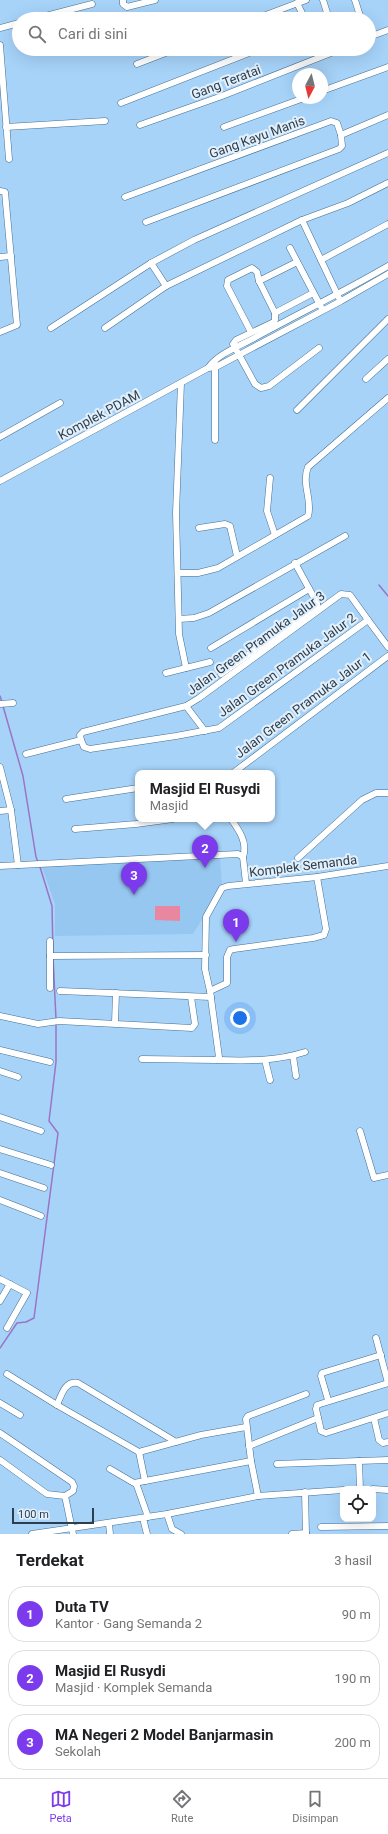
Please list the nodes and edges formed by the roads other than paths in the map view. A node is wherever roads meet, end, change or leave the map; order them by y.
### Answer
1 (123, 0) edge
2 (155, 0) edge
3 (306, 0) edge
4 (323, 0) edge
5 (355, 0) edge
6 (297, 3) junction
7 (92, 4) dead end
8 (61, 12) edge
9 (273, 12) edge
10 (302, 12) edge
11 (327, 12) edge
12 (359, 12) edge
13 (12, 25) edge
14 (0, 28) edge
15 (388, 30) edge
16 (376, 35) edge
17 (0, 45) edge
18 (158, 56) edge
19 (241, 56) edge
20 (324, 56) edge
21 (137, 64) dead end
22 (388, 67) edge
23 (328, 89) edge
24 (292, 102) edge
25 (121, 103) dead end
26 (388, 115) edge
27 (105, 121) dead end
28 (140, 126) dead end
29 (6, 127) junction
30 (224, 127) dead end
31 (341, 135) junction
32 (388, 153) edge
33 (9, 159) dead end
34 (388, 183) edge
35 (0, 191) edge
36 (125, 197) dead end
37 (302, 220) junction
38 (146, 222) dead end
39 (388, 224) edge
40 (290, 248) dead end
41 (11, 256) junction
42 (0, 257) edge
43 (321, 260) junction
44 (297, 262) junction
45 (151, 263) junction
46 (388, 266) edge
47 (388, 274) edge
48 (364, 280) junction
49 (259, 281) junction
50 (166, 286) junction
51 (368, 286) junction
52 (313, 293) junction
53 (338, 295) junction
54 (341, 301) junction
55 (319, 304) junction
56 (323, 311) junction
57 (275, 313) junction
58 (388, 319) edge
59 (52, 328) dead end
60 (105, 328) dead end
61 (0, 332) edge
62 (251, 332) junction
63 (236, 348) junction
64 (319, 348) dead end
65 (240, 354) junction
66 (388, 359) edge
67 (215, 364) junction
68 (366, 379) dead end
69 (181, 383) junction
70 (388, 398) edge
71 (60, 403) dead end
72 (297, 410) dead end
73 (0, 437) edge
74 (215, 440) dead end
75 (270, 478) dead end
76 (0, 481) edge
77 (199, 528) dead end
78 (276, 535) junction
79 (345, 536) dead end
80 (238, 556) junction
81 (295, 563) junction
82 (178, 573) junction
83 (309, 589) junction
84 (179, 619) junction
85 (368, 620) junction
86 (388, 647) edge
87 (211, 648) dead end
88 (388, 656) edge
89 (210, 662) dead end
90 (186, 668) junction
91 (166, 673) dead end
92 (221, 674) dead end
93 (14, 703) dead end
94 (3, 704) edge
95 (186, 706) junction
96 (205, 731) junction
97 (81, 740) junction
98 (26, 754) dead end
99 (0, 767) edge
100 (236, 770) edge
101 (1, 775) edge
102 (135, 788) edge
103 (388, 793) edge
104 (66, 799) dead end
105 (11, 810) junction
106 (0, 811) edge
107 (151, 822) edge
108 (233, 822) edge
109 (75, 829) dead end
110 (243, 857) junction
111 (298, 858) dead end
112 (18, 865) junction
113 (0, 866) edge
114 (388, 866) edge
115 (317, 877) junction
116 (246, 884) junction
117 (50, 941) dead end
118 (206, 955) junction
119 (53, 956) junction
120 (50, 988) dead end
121 (60, 991) dead end
122 (116, 993) junction
123 (210, 994) junction
124 (191, 997) junction
125 (0, 1016) edge
126 (115, 1023) junction
127 (0, 1050) edge
128 (305, 1052) dead end
129 (293, 1056) junction
130 (142, 1059) dead end
131 (218, 1060) junction
132 (266, 1060) junction
133 (50, 1062) dead end
134 (0, 1071) edge
135 (296, 1076) dead end
136 (18, 1077) dead end
137 (270, 1080) dead end
138 (0, 1117) edge
139 (41, 1131) dead end
140 (360, 1131) dead end
141 (0, 1148) edge
142 (51, 1164) dead end
143 (0, 1172) edge
144 (388, 1174) edge
145 (44, 1188) dead end
146 (0, 1200) edge
147 (41, 1216) dead end
148 (0, 1279) edge
149 (10, 1284) junction
150 (0, 1301) edge
151 (7, 1328) dead end
152 (376, 1338) dead end
153 (381, 1355) junction
154 (7, 1374) dead end
155 (388, 1383) edge
156 (306, 1394) dead end
157 (328, 1400) junction
158 (0, 1403) edge
159 (57, 1405) junction
160 (388, 1413) edge
161 (20, 1415) dead end
162 (318, 1418) junction
163 (374, 1418) junction
164 (246, 1427) junction
165 (0, 1433) edge
166 (176, 1442) junction
167 (388, 1442) edge
168 (249, 1446) junction
169 (140, 1452) junction
170 (0, 1460) edge
171 (388, 1460) edge
172 (251, 1461) junction
173 (359, 1461) junction
174 (277, 1464) dead end
175 (110, 1468) dead end
176 (145, 1481) junction
177 (136, 1483) junction
178 (360, 1486) edge
179 (376, 1489) edge
180 (340, 1490) edge
181 (388, 1490) edge
182 (305, 1492) junction
183 (65, 1496) junction
184 (258, 1496) junction
185 (167, 1514) junction
186 (146, 1518) junction
187 (109, 1524) junction
188 (388, 1526) edge
189 (321, 1528) dead end
190 (72, 1531) edge
191 (306, 1533) edge
192 (32, 1534) edge
193 (35, 1534) edge
194 (110, 1534) edge
195 (147, 1534) edge
196 (181, 1534) edge
197 (292, 1534) edge

1 - 2 street
3 - 6 street
4 - 11 street
5 - 12 street
6 - 9 street
6 - 10 street
7 - 8 street
13 - 14 street
15 - 16 street
17 - 29 street
18 - 21 street
19 - 25 street
20 - 28 street, Gang Teratai
22 - 23 street
24 - 30 street
26 - 31 street
27 - 29 street
29 - 33 street
31 - 36 street, Gang Kayu Manis
31 - 38 street
32 - 45 street
34 - 37 street
35 - 41 street
37 - 43 street
37 - 50 street
39 - 43 street
40 - 44 street
41 - 42 street
41 - 61 street
43 - 53 street
44 - 49 street
44 - 52 street
45 - 50 street
45 - 59 street
46 - 48 street, Komplek PDAM
47 - 51 street, Komplek PDAM
48 - 51 street
48 - 53 street, Komplek PDAM
49 - 57 street
49 - 62 street
50 - 60 street
51 - 54 street, Komplek PDAM
52 - 55 street
52 - 57 street
53 - 54 street
53 - 55 street, Komplek PDAM
54 - 56 street, Komplek PDAM
55 - 56 street
55 - 63 street, Komplek PDAM
56 - 65 street, Komplek PDAM
57 - 62 street
58 - 72 street
62 - 63 street
63 - 65 street
63 - 67 street, Komplek PDAM
64 - 65 street
65 - 67 street, Komplek PDAM
66 - 68 street
67 - 69 street, Komplek PDAM
67 - 74 street
69 - 76 street, Komplek PDAM
69 - 82 street
70 - 78 street
71 - 73 street
75 - 78 street
77 - 80 street
78 - 80 street
79 - 81 street
80 - 82 street
81 - 83 street
81 - 84 street
82 - 84 street
83 - 87 street
83 - 92 street
84 - 90 street
85 - 86 street, Jalan Green Pramuka Jalur 2
85 - 95 street, Jalan Green Pramuka Jalur 3
85 - 96 street, Jalan Green Pramuka Jalur 2
88 - 100 street, Jalan Green Pramuka Jalur 1
89 - 90 street
90 - 91 street
93 - 94 street
95 - 96 street
95 - 97 street, Jalan Green Pramuka Jalur 3
96 - 97 street, Jalan Green Pramuka Jalur 2
97 - 98 street
99 - 101 street
101 - 105 street
102 - 104 street
103 - 111 street
105 - 106 street
105 - 112 street
107 - 109 street
108 - 110 street
110 - 112 street
110 - 116 street
112 - 113 street
114 - 115 street, Komplek Semanda
115 - 116 street, Komplek Semanda
115 - 123 street
116 - 118 street, Komplek Semanda
117 - 119 street
118 - 119 street
118 - 123 street
119 - 120 street
121 - 122 street
122 - 124 street
122 - 126 street
123 - 124 street
123 - 131 street
124 - 126 street
125 - 126 street
127 - 133 street
128 - 129 street
129 - 132 street
129 - 135 street
130 - 131 street
131 - 132 street
132 - 137 street
134 - 136 street
138 - 139 street
140 - 144 street
141 - 142 street
143 - 145 street
146 - 147 street
148 - 149 street
149 - 150 street
149 - 151 street
152 - 153 street
153 - 155 street
153 - 157 street
154 - 159 street
155 - 157 street
156 - 164 street
157 - 162 street
158 - 161 street
159 - 166 street
159 - 169 street
160 - 163 street
162 - 163 street
162 - 168 street
163 - 167 street
164 - 166 street
164 - 168 street
165 - 183 street
166 - 169 street
168 - 172 street
169 - 176 street
170 - 183 street
171 - 173 street
172 - 176 street
172 - 184 street
173 - 174 street
173 - 178 street
175 - 177 street
176 - 177 street
177 - 186 street
179 - 181 street
180 - 182 street
182 - 184 street
182 - 191 street
183 - 190 street
184 - 185 street
185 - 186 street
185 - 196 street
186 - 187 street
186 - 195 street
187 - 190 street
187 - 194 street
188 - 189 street
190 - 193 street
191 - 197 street
192 - 193 street

